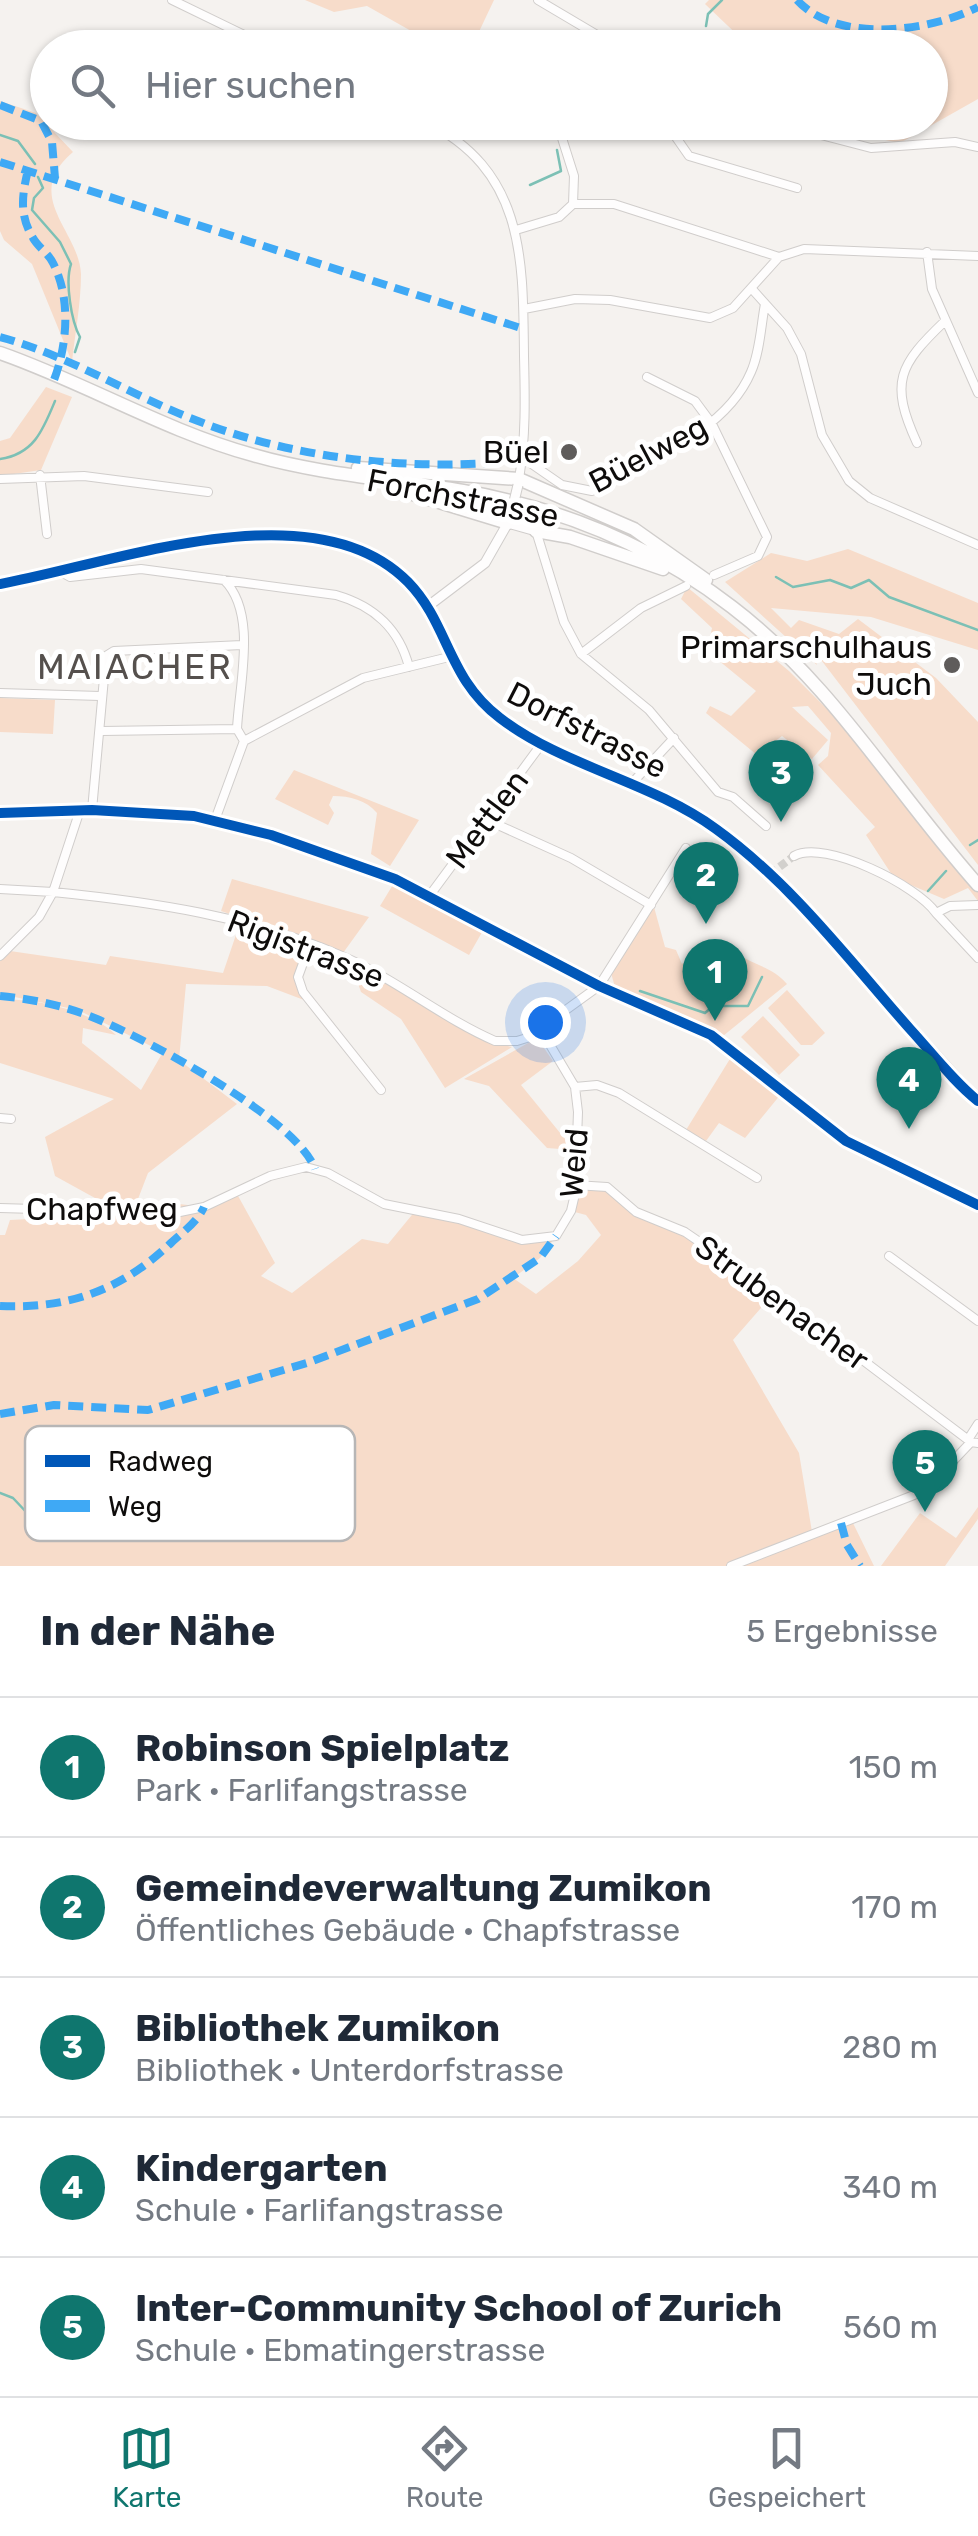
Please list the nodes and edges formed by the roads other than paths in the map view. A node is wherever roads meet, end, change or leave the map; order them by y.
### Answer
1 (172, 0) edge
2 (538, 0) edge
3 (234, 30) edge
4 (589, 30) edge
5 (454, 140) edge
6 (563, 140) edge
7 (678, 140) edge
8 (841, 140) edge
9 (978, 147) edge
10 (797, 188) dead end
11 (573, 204) junction
12 (516, 230) junction
13 (927, 252) junction
14 (978, 256) edge
15 (778, 257) junction
16 (752, 290) junction
17 (764, 304) junction
18 (524, 309) junction
19 (945, 321) junction
20 (0, 350) edge
21 (647, 377) dead end
22 (978, 393) edge
23 (712, 424) junction
24 (917, 443) dead end
25 (523, 458) junction
26 (327, 466) junction
27 (40, 475) junction
28 (347, 475) junction
29 (0, 480) edge
30 (518, 482) junction
31 (208, 492) dead end
32 (509, 518) junction
33 (536, 531) junction
34 (47, 534) dead end
35 (978, 544) edge
36 (60, 572) junction
37 (220, 577) junction
38 (0, 584) edge
39 (686, 586) dead end
40 (715, 586) junction
41 (427, 607) junction
42 (242, 645) junction
43 (580, 654) junction
44 (449, 657) junction
45 (409, 667) junction
46 (0, 693) edge
47 (100, 696) junction
48 (237, 729) junction
49 (102, 731) junction
50 (674, 738) junction
51 (244, 742) junction
52 (542, 742) junction
53 (633, 782) junction
54 (666, 799) tunnel mouth
55 (80, 810) junction
56 (92, 810) junction
57 (0, 813) edge
58 (216, 820) junction
59 (488, 820) junction
60 (766, 826) dead end
61 (686, 848) dead end
62 (794, 856) tunnel mouth
63 (978, 877) edge
64 (978, 885) edge
65 (0, 890) edge
66 (54, 892) junction
67 (788, 892) tunnel mouth
68 (430, 894) junction
69 (650, 904) junction
70 (978, 905) edge
71 (936, 913) junction
72 (310, 944) junction
73 (0, 956) edge
74 (978, 958) edge
75 (598, 986) junction
76 (543, 1033) junction
77 (575, 1087) junction
78 (381, 1090) dead end
79 (978, 1101) edge
80 (0, 1118) edge
81 (11, 1119) dead end
82 (316, 1169) joint
83 (756, 1178) dead end
84 (575, 1185) junction
85 (978, 1205) edge
86 (0, 1208) edge
87 (889, 1256) dead end
88 (978, 1321) edge
89 (978, 1424) edge
90 (973, 1441) edge
91 (731, 1566) edge

1 - 3 street
2 - 4 street
5 - 12 street
6 - 11 street
7 - 10 street
8 - 9 street
11 - 12 street
11 - 15 street
12 - 18 street
13 - 14 street
13 - 15 street
13 - 19 street
15 - 16 street
16 - 17 street
16 - 18 street
17 - 23 street, Büelweg
17 - 35 street
18 - 25 street
19 - 22 street
19 - 24 street
20 - 26 highway, Forchstrasse
20 - 28 highway, Forchstrasse
21 - 23 street
23 - 25 street, Büelweg
23 - 40 street
25 - 30 street
26 - 30 highway
26 - 40 highway, Forchstrasse
27 - 29 street
27 - 31 street
27 - 34 street
28 - 32 highway
28 - 40 highway, Forchstrasse
30 - 32 street, bridge
30 - 40 highway
32 - 33 street
32 - 41 street
33 - 40 highway
33 - 43 street
36 - 37 street
36 - 38 street, Dorfstrasse
36 - 41 street, Dorfstrasse
37 - 42 street
37 - 45 street
39 - 43 street
40 - 63 highway, Forchstrasse
40 - 64 highway, Forchstrasse
41 - 44 street, Dorfstrasse
42 - 47 street
42 - 48 street
43 - 50 street
44 - 45 street
44 - 52 street, Dorfstrasse
45 - 51 street
46 - 47 street
47 - 49 street
48 - 49 street
48 - 51 street
49 - 56 street
50 - 53 street
50 - 60 street
51 - 58 street
52 - 53 street, Dorfstrasse
52 - 59 street, Mettlen
53 - 54 street, Dorfstrasse
55 - 56 street
55 - 57 street
55 - 66 street
56 - 58 street
58 - 68 street
59 - 68 street, Mettlen
59 - 69 street
61 - 69 street
62 - 71 street
65 - 66 street, Rigistrasse
66 - 72 street, Rigistrasse
66 - 73 street
67 - 79 street
68 - 75 street
69 - 75 street
70 - 71 street
71 - 74 street
72 - 76 street, Rigistrasse
72 - 78 street
75 - 76 street
75 - 85 street
76 - 77 street, Weid
77 - 83 street
77 - 84 street, Weid
80 - 81 street
82 - 84 street, Weid
82 - 86 street, Chapfweg
84 - 90 street, Strubenacher
87 - 88 street
89 - 90 street
90 - 91 street

